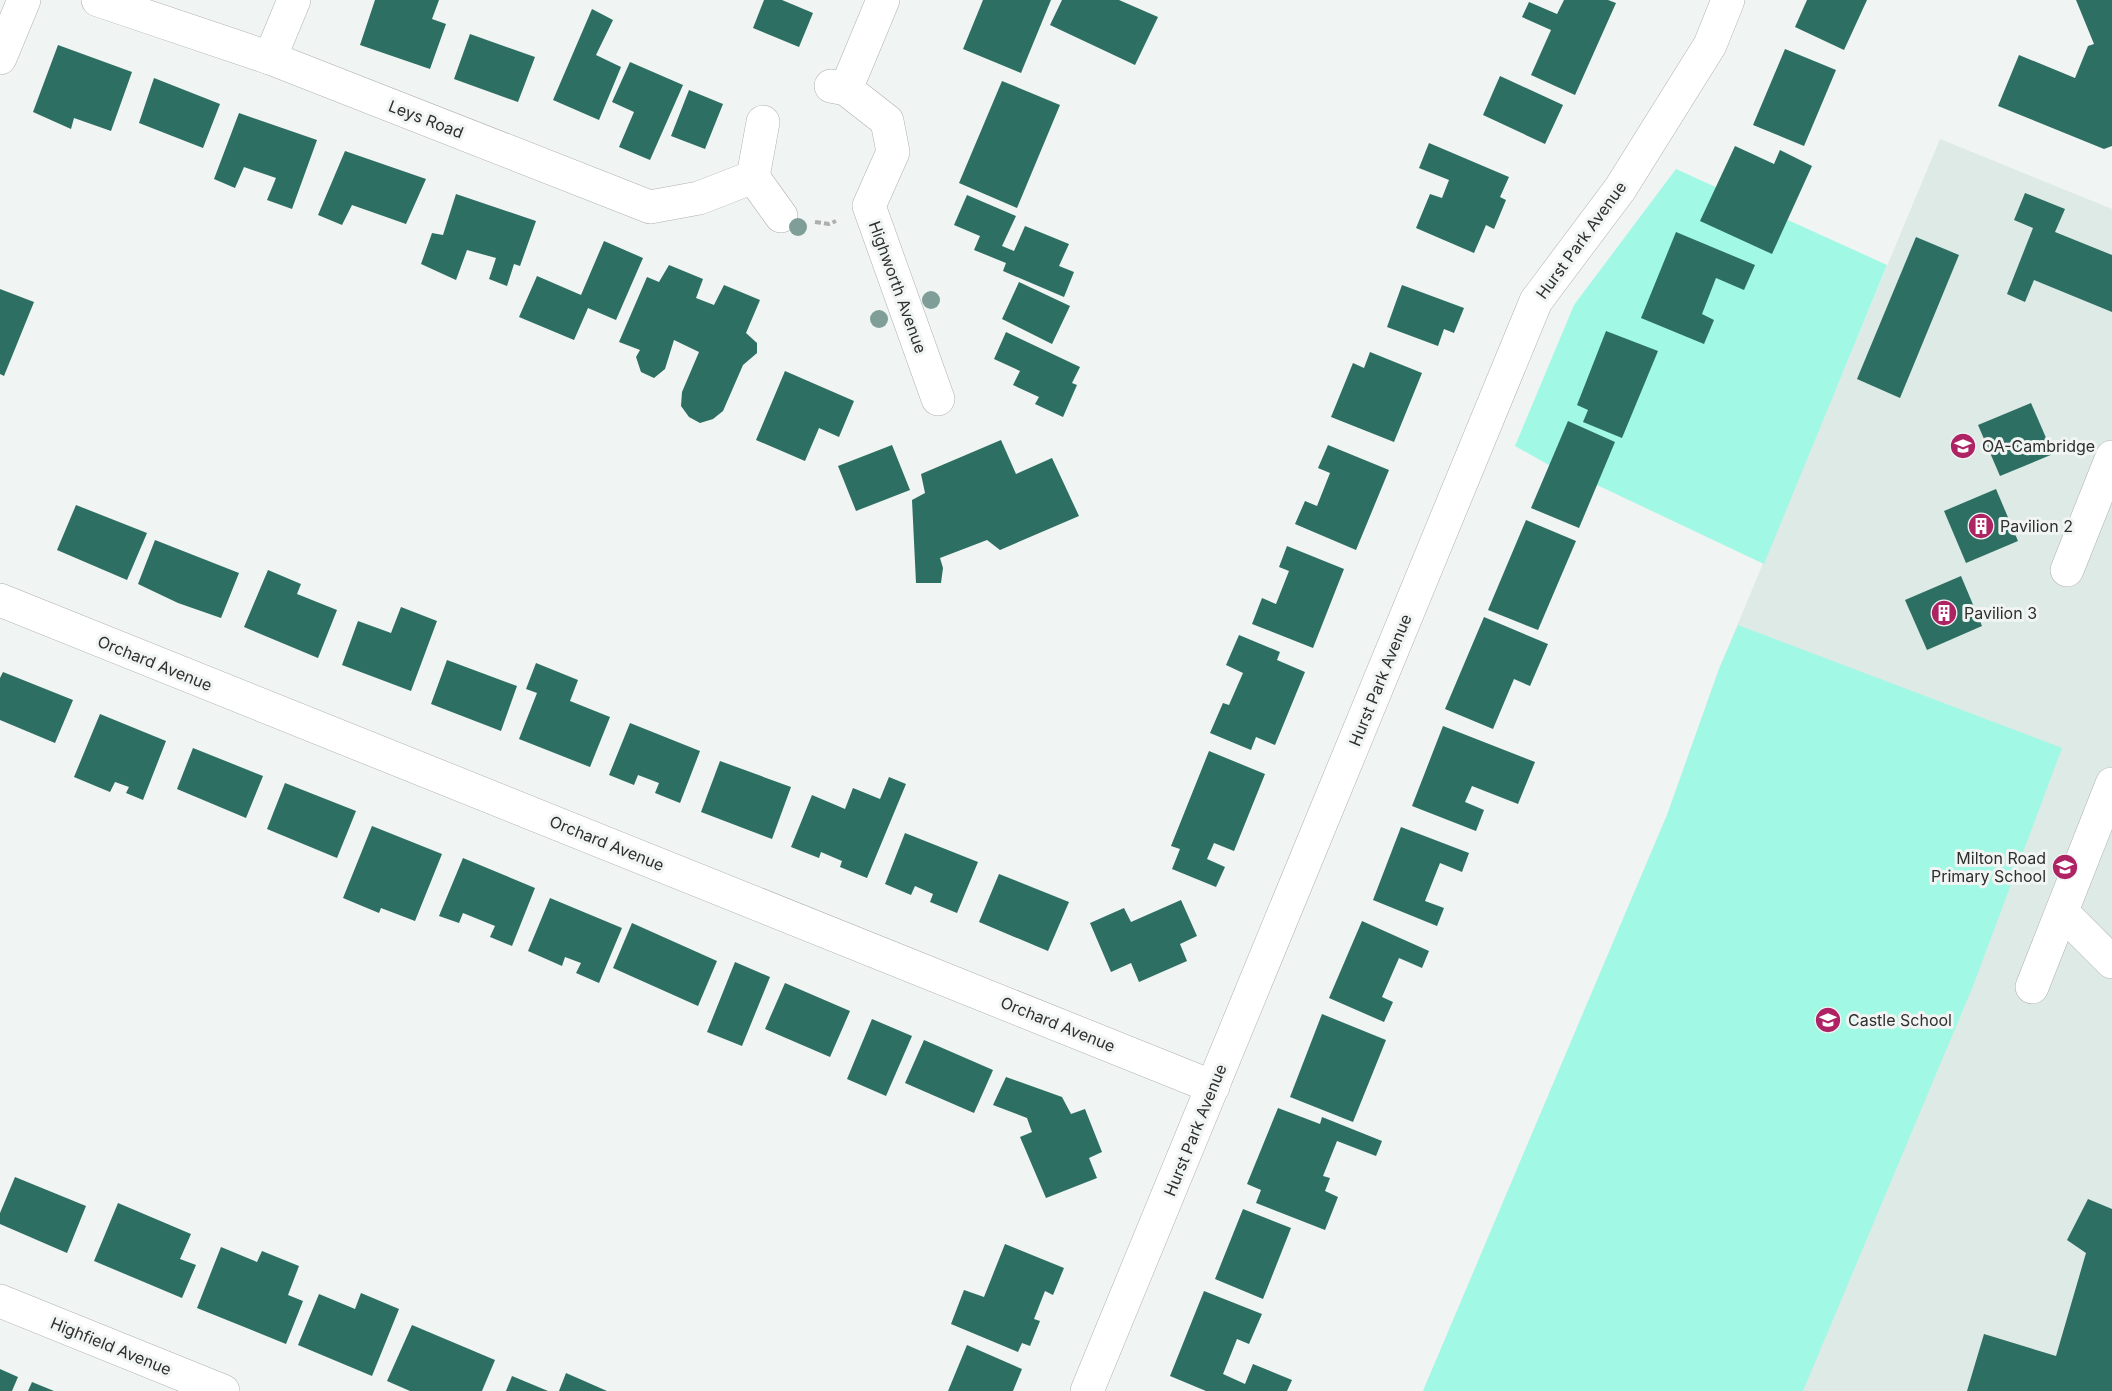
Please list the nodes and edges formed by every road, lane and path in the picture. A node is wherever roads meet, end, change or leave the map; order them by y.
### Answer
1 (24, 0) edge
2 (98, 0) edge
3 (294, 0) edge
4 (883, 0) edge
5 (1728, 0) edge
6 (0, 58) edge
7 (270, 58) junction
8 (764, 122) dead end
9 (753, 177) junction
10 (869, 206) junction
11 (781, 216) joint
12 (938, 399) dead end
13 (2112, 457) edge
14 (2067, 570) dead end
15 (0, 600) edge
16 (2112, 784) edge
17 (2062, 912) junction
18 (2112, 962) edge
19 (2032, 987) dead end
20 (1213, 1087) junction
21 (0, 1301) edge
22 (223, 1391) edge
23 (1087, 1391) edge

1 - 6 street
2 - 7 street, Leys Road
3 - 7 street
4 - 10 street, Highworth Avenue
5 - 20 street, Hurst Park Avenue
7 - 9 street, Leys Road
8 - 9 street
9 - 11 street
10 - 11 path
10 - 12 street, Highworth Avenue
13 - 14 street
15 - 20 street, Orchard Avenue
16 - 17 street
17 - 18 street
17 - 19 street
20 - 23 street, Hurst Park Avenue
21 - 22 street, Highfield Avenue

